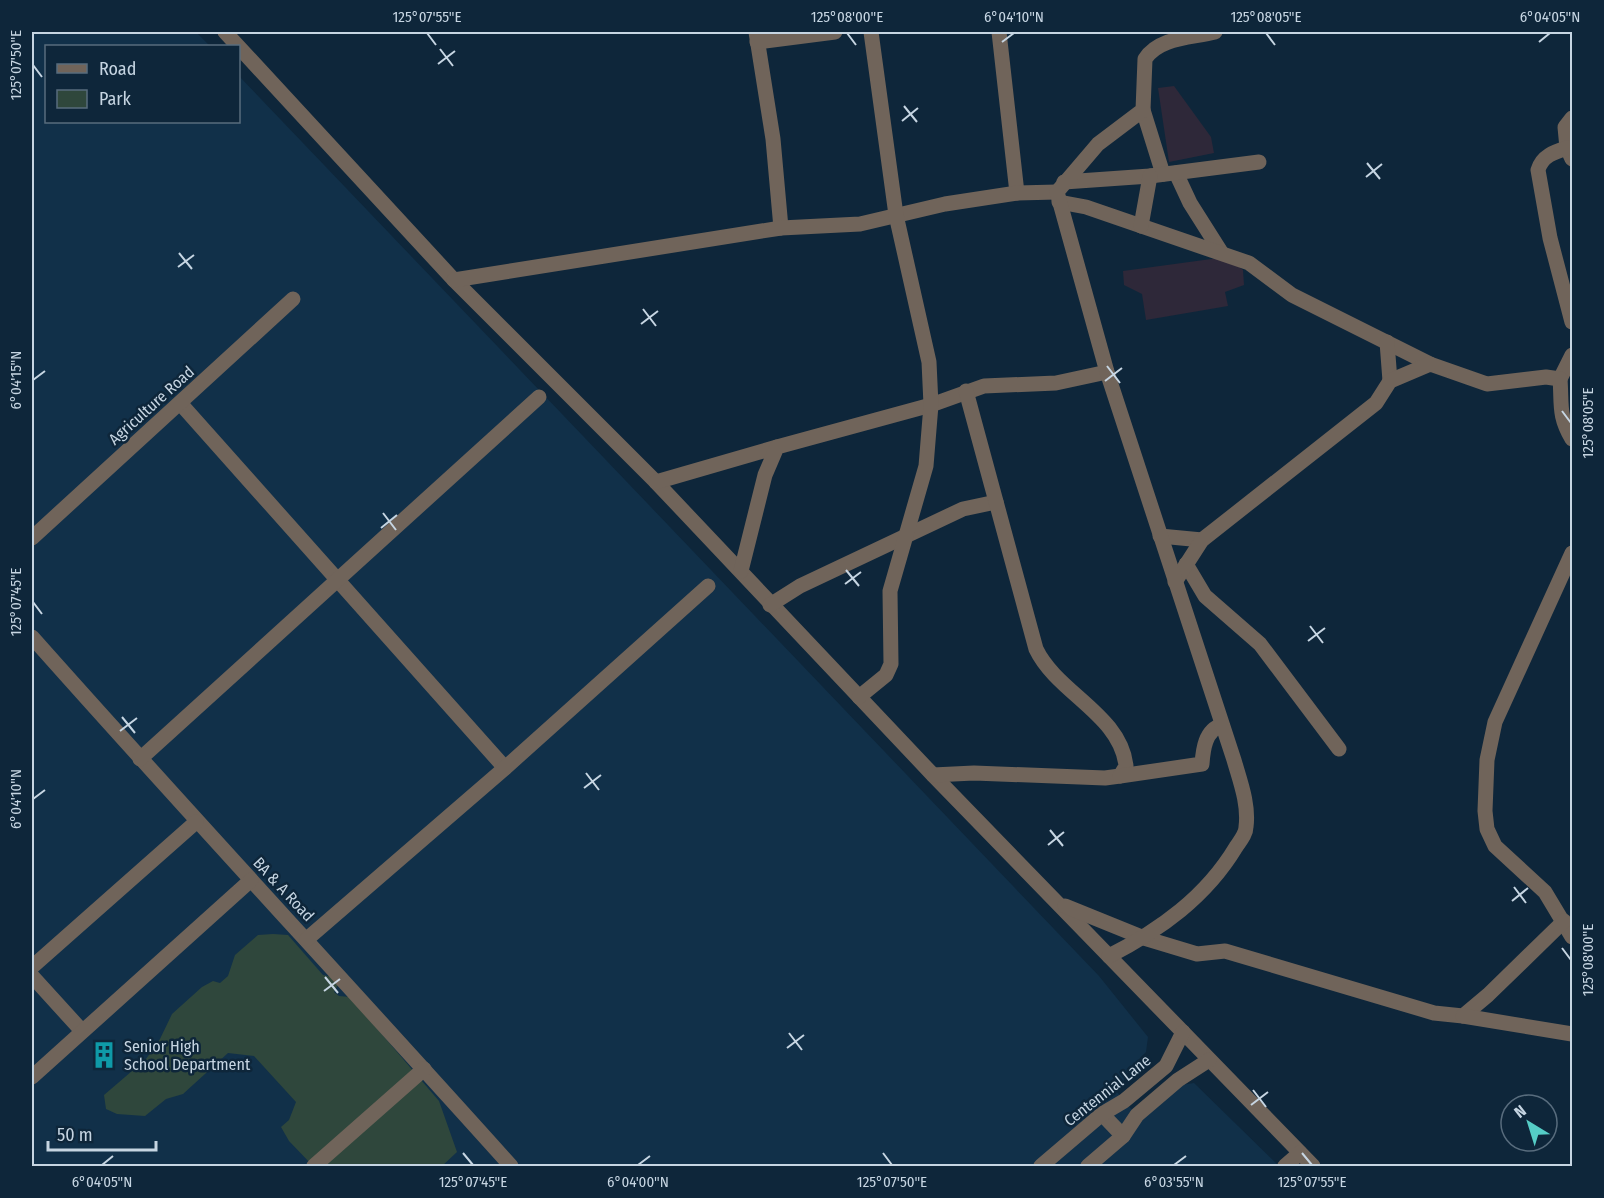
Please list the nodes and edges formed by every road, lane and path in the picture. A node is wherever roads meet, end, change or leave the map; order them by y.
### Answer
1 (225, 32) edge
2 (835, 32) edge
3 (871, 32) edge
4 (999, 32) edge
5 (1215, 32) edge
6 (757, 37) edge
7 (237, 45) edge
8 (240, 48) edge
9 (1143, 110) junction
10 (1572, 118) edge
11 (1570, 153) edge
12 (1259, 162) dead end
13 (1163, 174) junction
14 (1060, 192) junction
15 (1017, 193) junction
16 (896, 215) junction
17 (1141, 226) junction
18 (781, 228) junction
19 (1221, 252) junction
20 (454, 280) junction
21 (293, 299) dead end
22 (1572, 322) edge
23 (1387, 342) junction
24 (1572, 355) edge
25 (1430, 364) junction
26 (1107, 372) junction
27 (1560, 379) junction
28 (1390, 381) junction
29 (966, 391) junction
30 (539, 397) dead end
31 (180, 403) junction
32 (931, 405) junction
33 (1572, 439) edge
34 (777, 447) junction
35 (656, 482) junction
36 (996, 502) junction
37 (1160, 536) junction
38 (32, 538) edge
39 (904, 538) junction
40 (1202, 540) junction
41 (1572, 553) edge
42 (1186, 564) junction
43 (741, 571) junction
44 (338, 581) junction
45 (1175, 582) junction
46 (708, 586) dead end
47 (770, 605) junction
48 (32, 637) edge
49 (859, 697) junction
50 (1222, 725) junction
51 (1339, 749) dead end
52 (140, 759) junction
53 (505, 768) junction
54 (933, 775) junction
55 (1120, 776) junction
56 (196, 822) junction
57 (251, 880) junction
58 (1060, 904) junction
59 (1564, 921) junction
60 (1572, 937) edge
61 (1144, 938) junction
62 (307, 939) junction
63 (1109, 956) junction
64 (32, 967) edge
65 (32, 976) edge
66 (1463, 1016) junction
67 (82, 1031) junction
68 (1183, 1032) junction
69 (1572, 1034) edge
70 (1209, 1060) junction
71 (1166, 1066) junction
72 (424, 1069) junction
73 (32, 1077) edge
74 (1178, 1080) junction
75 (1142, 1086) junction
76 (1154, 1100) junction
77 (1102, 1114) junction
78 (1123, 1136) junction
79 (1300, 1153) junction
80 (314, 1167) edge
81 (511, 1167) edge
82 (1041, 1167) edge
83 (1088, 1167) edge
84 (1285, 1167) edge
85 (1313, 1167) edge

1 - 7 street
2 - 6 street
3 - 16 street
4 - 15 street
5 - 9 street
6 - 18 street
8 - 20 street
9 - 13 street
9 - 14 street
10 - 11 street
11 - 22 street
12 - 13 street
13 - 14 street
13 - 17 street
13 - 19 street
14 - 15 street
14 - 17 street
14 - 26 street
15 - 16 street
16 - 18 street
16 - 32 street
17 - 19 street
18 - 20 street
19 - 23 street
20 - 35 street
21 - 31 street, Agriculture Road
23 - 25 street
23 - 28 street
24 - 27 street
25 - 27 street
25 - 28 street
26 - 29 street
26 - 37 street
27 - 33 street
28 - 40 street
29 - 32 street
29 - 36 street
30 - 44 street
31 - 38 street, Agriculture Road
31 - 44 street
32 - 34 street
32 - 39 street
34 - 35 street
34 - 43 street
35 - 43 street
36 - 39 street
36 - 55 street
37 - 40 street
37 - 45 street
39 - 47 street
39 - 49 street
40 - 42 street
41 - 59 street
42 - 45 street
42 - 51 street
43 - 47 street
44 - 52 street
44 - 53 street
45 - 50 street
46 - 53 street
47 - 49 street
48 - 52 street, BA & A Road
49 - 54 street
50 - 55 street
50 - 61 street
52 - 56 street, BA & A Road
53 - 62 street
54 - 55 street
54 - 58 street
56 - 57 street, BA & A Road
56 - 64 street
57 - 62 street, BA & A Road
57 - 67 street
58 - 61 street
58 - 63 street
59 - 60 street
59 - 66 street
61 - 63 street
61 - 66 street
62 - 72 street, BA & A Road
63 - 68 street
65 - 67 street
66 - 69 street
67 - 73 street
68 - 70 street
68 - 71 street, Centennial Lane
70 - 74 street
70 - 79 street
71 - 74 street
71 - 75 street, Centennial Lane
72 - 80 street
72 - 81 street, BA & A Road
74 - 76 street
75 - 76 street
75 - 77 street, Centennial Lane
76 - 78 street
77 - 78 street
77 - 82 street, Centennial Lane
78 - 83 street
79 - 84 street
79 - 85 street

